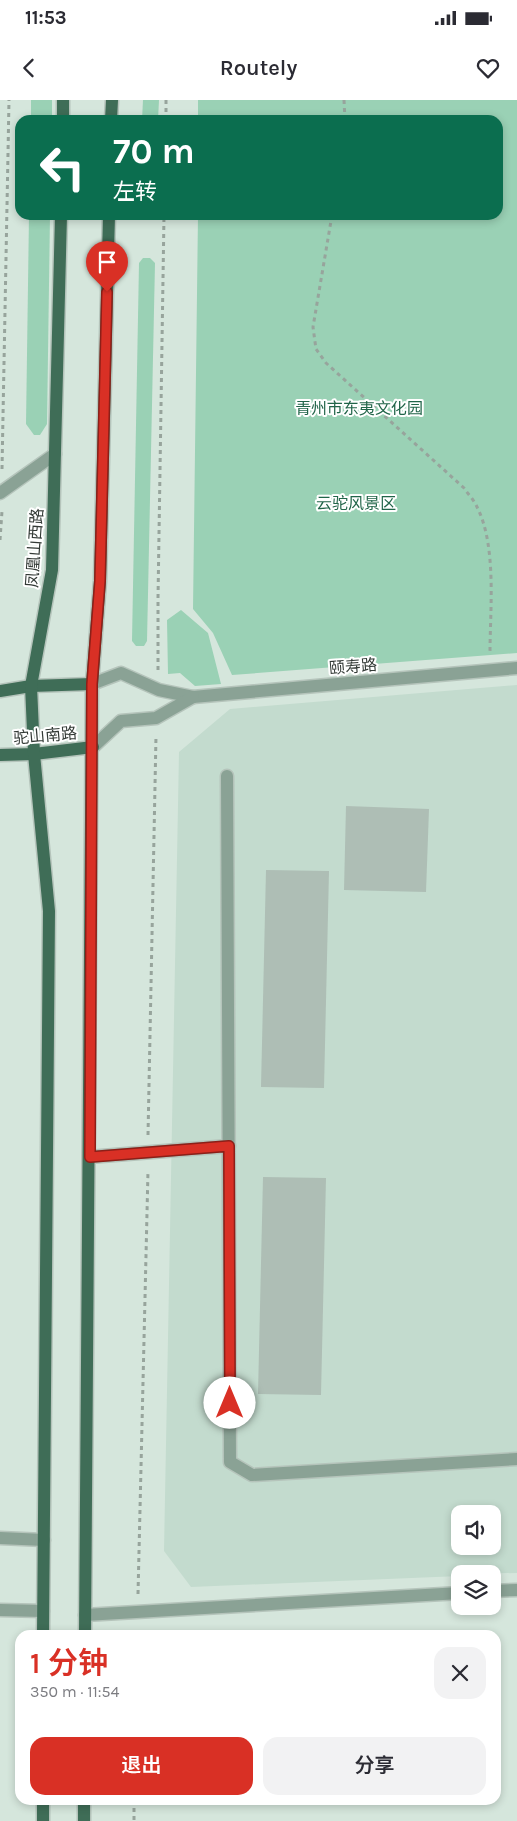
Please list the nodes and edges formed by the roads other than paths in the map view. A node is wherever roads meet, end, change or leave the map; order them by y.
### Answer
1 (63, 100) edge
2 (112, 100) edge
3 (63, 115) edge
4 (112, 115) edge
5 (61, 220) edge
6 (109, 220) edge
7 (55, 454) junction
8 (1, 493) edge
9 (517, 668) edge
10 (92, 684) junction
11 (30, 686) junction
12 (0, 691) edge
13 (193, 697) junction
14 (93, 747) junction
15 (34, 754) junction
16 (0, 755) edge
17 (227, 776) dead end
18 (229, 1146) junction
19 (90, 1157) junction
20 (517, 1459) edge
21 (0, 1538) edge
22 (44, 1540) junction
23 (517, 1590) edge
24 (501, 1591) edge
25 (451, 1594) edge
26 (0, 1610) edge
27 (43, 1611) junction
28 (85, 1615) junction
29 (43, 1630) edge
30 (85, 1630) edge
31 (43, 1805) edge
32 (84, 1805) edge
33 (43, 1821) edge
34 (84, 1821) edge

1 - 3 main road
2 - 4 main road
5 - 7 main road, 凤凰山西路
6 - 10 main road
7 - 8 street
7 - 11 main road, 凤凰山西路
9 - 13 street, 颐寿路
10 - 11 main road
10 - 13 street
10 - 14 main road
11 - 12 main road
11 - 15 main road, 凤凰山西路
13 - 14 street
14 - 15 main road, 驼山南路
14 - 19 main road
15 - 16 main road, 驼山南路
15 - 22 main road, 凤凰山西路
17 - 18 street
18 - 19 street
18 - 20 street
19 - 28 main road
21 - 22 street
22 - 27 main road, 凤凰山西路
23 - 24 street
25 - 28 street
26 - 27 street
27 - 29 main road, 凤凰山西路
28 - 30 main road
31 - 33 main road
32 - 34 main road

